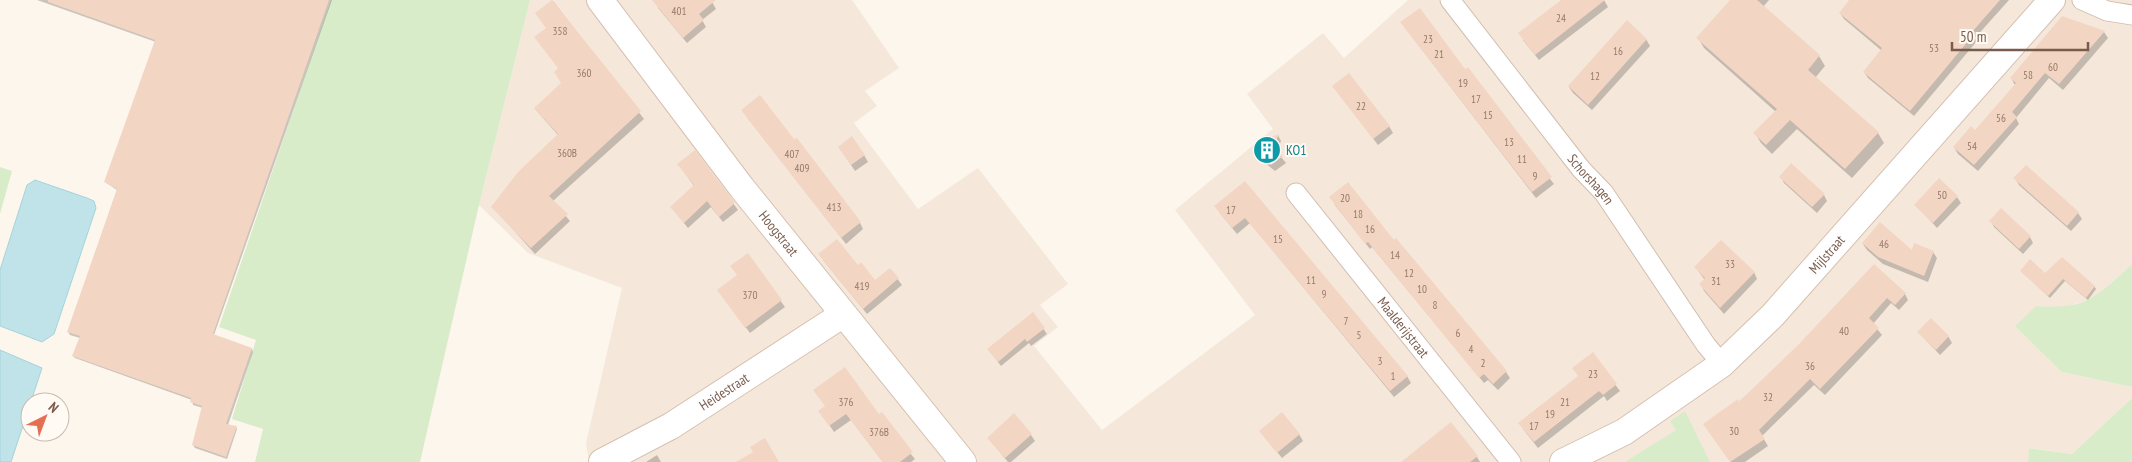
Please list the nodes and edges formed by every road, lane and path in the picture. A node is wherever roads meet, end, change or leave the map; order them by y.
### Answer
1 (600, 0) edge
2 (1450, 0) edge
3 (2052, 0) edge
4 (2082, 0) edge
5 (2132, 15) edge
6 (1296, 193) dead end
7 (842, 315) junction
8 (1722, 364) junction
9 (602, 462) edge
10 (963, 462) edge
11 (1511, 462) edge
12 (1563, 462) edge

1 - 7 street, Hoogstraat
2 - 8 street, Schorshagen
3 - 8 street, Mijlstraat
4 - 5 street
6 - 11 street, Maalderijstraat
7 - 9 street, Heidestraat
7 - 10 street, Hoogstraat
8 - 12 street, Mijlstraat

